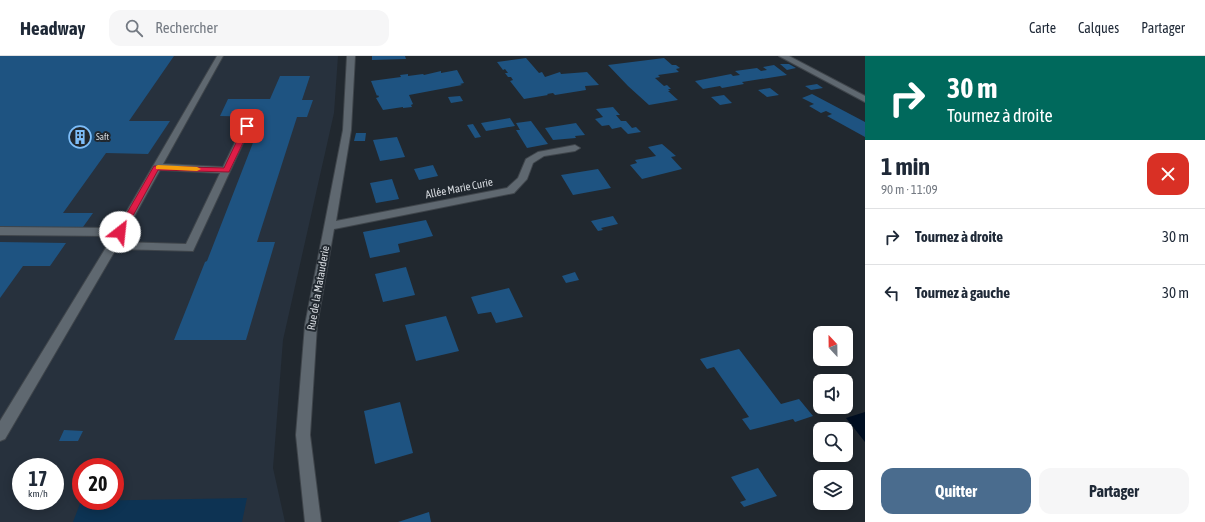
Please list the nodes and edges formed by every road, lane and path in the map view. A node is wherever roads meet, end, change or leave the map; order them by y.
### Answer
1 (220, 56) edge
2 (351, 56) edge
3 (783, 56) edge
4 (865, 99) edge
5 (247, 126) dead end
6 (575, 148) dead end
7 (156, 168) junction
8 (227, 170) junction
9 (329, 226) junction
10 (0, 231) edge
11 (120, 232) junction
12 (113, 245) junction
13 (0, 434) edge
14 (314, 522) edge

1 - 7 lane
2 - 9 street, Rue de la Matauderie
3 - 4 street
5 - 8 lane
6 - 9 street, Allée Marie Curie
7 - 8 lane
7 - 11 lane
8 - 12 lane
9 - 14 street, Rue de la Matauderie
10 - 11 lane
11 - 12 lane
12 - 13 lane

